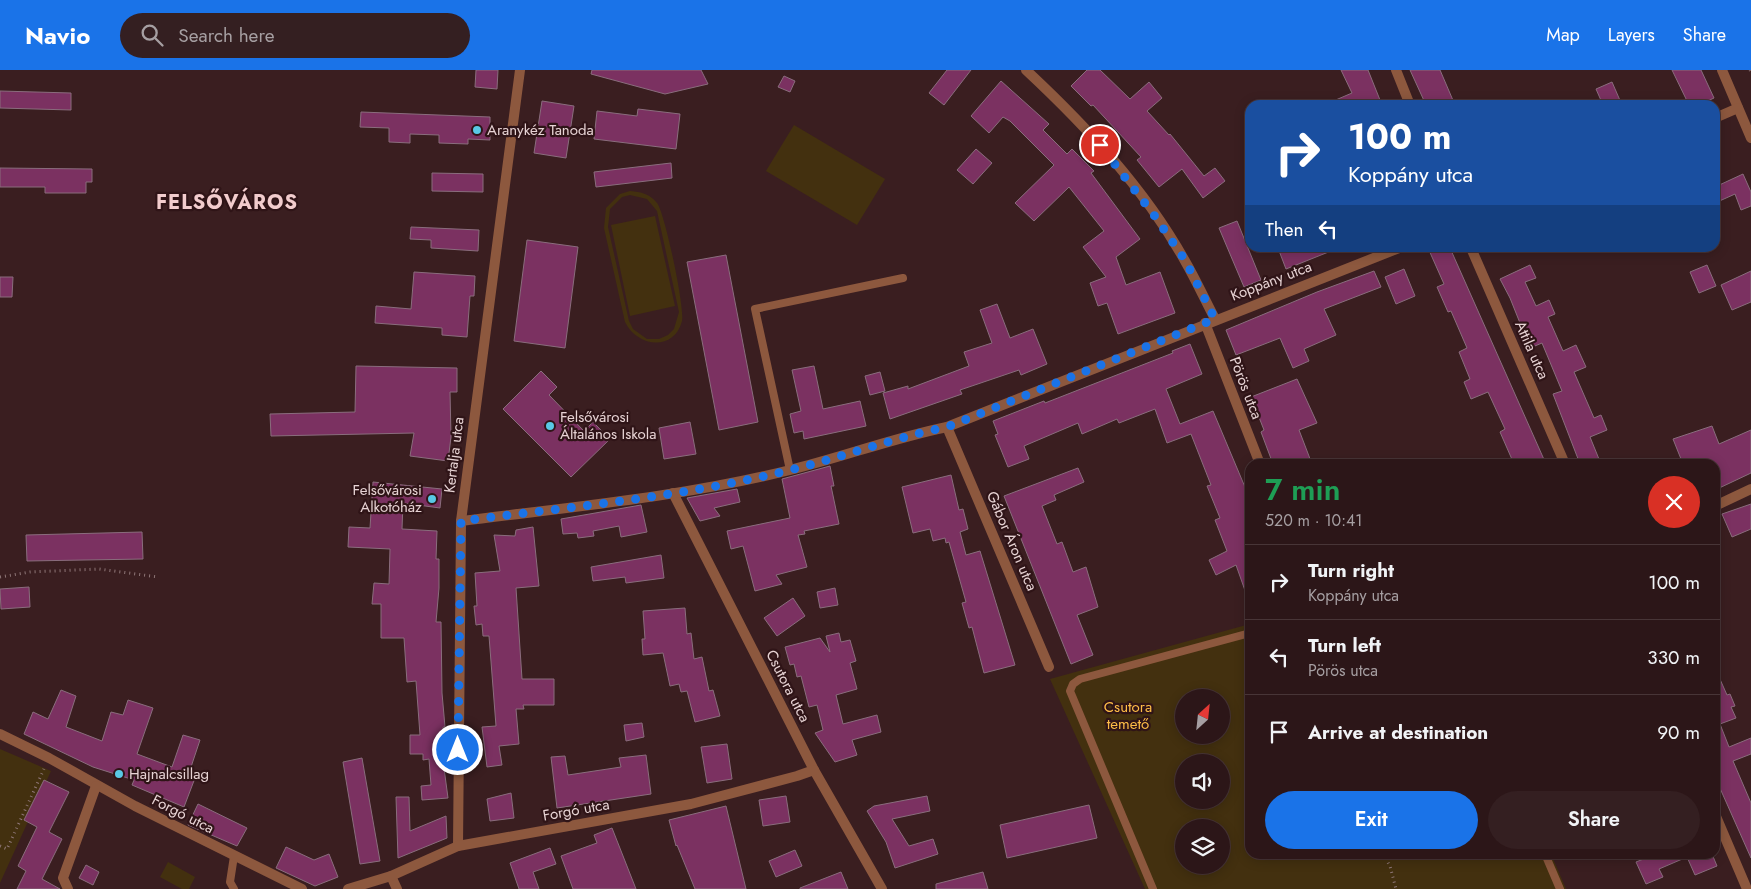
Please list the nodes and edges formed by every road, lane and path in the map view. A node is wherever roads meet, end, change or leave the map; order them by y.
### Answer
1 (520, 70) edge
2 (1026, 70) edge
3 (1396, 70) edge
4 (1722, 70) edge
5 (1408, 100) edge
6 (1738, 108) junction
7 (1720, 116) edge
8 (1751, 138) edge
9 (1389, 252) edge
10 (1473, 252) edge
11 (903, 278) dead end
12 (1210, 321) junction
13 (947, 427) junction
14 (1258, 459) edge
15 (1564, 459) edge
16 (790, 470) junction
17 (1751, 490) edge
18 (673, 493) junction
19 (1720, 504) edge
20 (461, 521) junction
21 (0, 577) edge
22 (158, 577) dead end
23 (1245, 634) edge
24 (1049, 667) dead end
25 (0, 734) edge
26 (49, 758) junction
27 (814, 770) junction
28 (96, 786) junction
29 (1720, 825) edge
30 (0, 846) edge
31 (458, 846) junction
32 (234, 856) junction
33 (1386, 859) edge
34 (1547, 859) edge
35 (391, 876) junction
36 (1747, 882) edge
37 (299, 888) edge
38 (68, 889) edge
39 (234, 889) edge
40 (348, 889) edge
41 (397, 889) edge
42 (882, 889) edge
43 (1153, 889) edge
44 (1396, 889) edge
45 (1560, 889) edge

1 - 20 street, Kertalja utca
2 - 12 street, Pörös utca
3 - 5 street
4 - 6 street
6 - 7 street
6 - 8 street
9 - 12 street, Koppány utca
10 - 15 street, Attila utca
11 - 16 lane
12 - 13 street, Koppány utca
12 - 14 street, Pörös utca
13 - 16 street, Koppány utca
13 - 24 street, Gábor Áron utca
16 - 18 street, Koppány utca
17 - 19 street
18 - 20 street, Koppány utca
18 - 27 street, Csutora utca
20 - 31 street, Kertalja utca
21 - 22 path
23 - 43 lane
25 - 26 street, Forgó utca
26 - 28 street, Forgó utca
26 - 30 path
27 - 31 street, Forgó utca
27 - 42 street, Csutora utca
28 - 32 street, Forgó utca
28 - 38 street
29 - 36 street
31 - 35 street, Forgó utca
32 - 37 street, Forgó utca
32 - 39 lane
33 - 44 path
34 - 45 lane
35 - 40 street, Forgó utca
35 - 41 street

